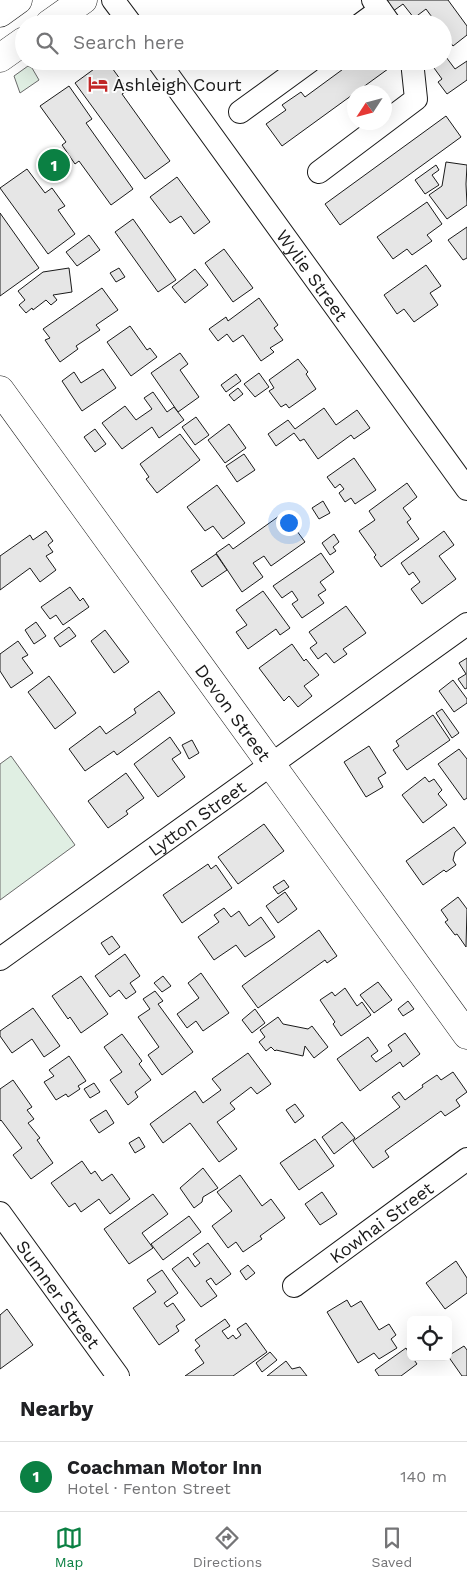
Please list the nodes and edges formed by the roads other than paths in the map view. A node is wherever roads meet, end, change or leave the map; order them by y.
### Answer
1 (18, 0) edge
2 (83, 0) edge
3 (113, 0) edge
4 (0, 13) edge
5 (61, 15) edge
6 (124, 15) edge
7 (15, 47) edge
8 (0, 58) edge
9 (164, 70) edge
10 (298, 70) edge
11 (413, 70) edge
12 (240, 112) dead end
13 (319, 172) dead end
14 (0, 390) edge
15 (467, 489) edge
16 (467, 624) edge
17 (272, 765) junction
18 (0, 959) edge
19 (467, 1035) edge
20 (467, 1159) edge
21 (0, 1213) edge
22 (294, 1286) dead end
23 (118, 1376) edge

1 - 4 main road
2 - 5 main road
3 - 6 street
7 - 8 main road
9 - 15 street, Wylie Street
10 - 12 street
11 - 13 street
14 - 17 main road, Devon Street
16 - 17 street, Lytton Street
17 - 18 street, Lytton Street
17 - 19 main road, Devon Street
20 - 22 street, Kowhai Street
21 - 23 street, Sumner Street

